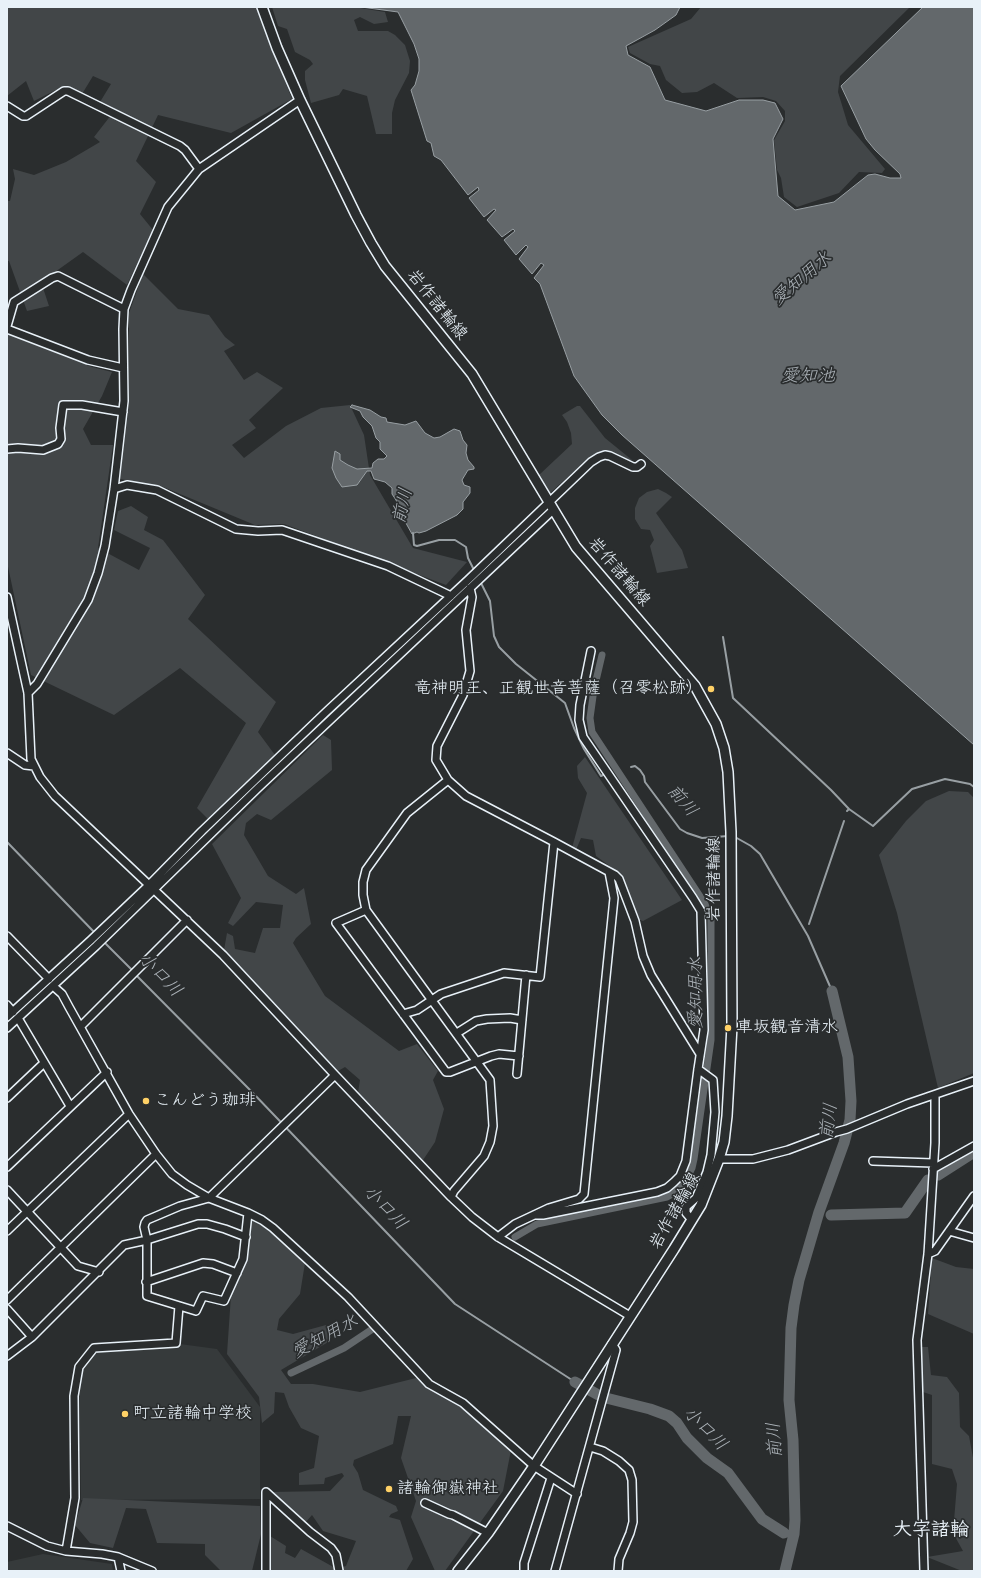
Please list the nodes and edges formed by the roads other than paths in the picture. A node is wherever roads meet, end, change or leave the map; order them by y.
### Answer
1 (262, 7) edge
2 (300, 100) junction
3 (7, 106) edge
4 (199, 169) junction
5 (124, 309) junction
6 (7, 326) edge
7 (7, 330) edge
8 (123, 368) junction
9 (123, 412) junction
10 (7, 449) edge
11 (641, 464) dead end
12 (114, 489) junction
13 (551, 507) junction
14 (470, 588) junction
15 (451, 596) junction
16 (7, 597) edge
17 (591, 651) dead end
18 (28, 693) junction
19 (7, 753) edge
20 (34, 766) junction
21 (448, 780) junction
22 (554, 842) junction
23 (609, 872) junction
24 (151, 887) junction
25 (366, 910) junction
26 (187, 920) junction
27 (7, 936) edge
28 (94, 943) junction
29 (526, 976) junction
30 (48, 979) junction
31 (53, 986) junction
32 (431, 1000) junction
33 (7, 1005) edge
34 (403, 1014) junction
35 (15, 1015) junction
36 (7, 1018) edge
37 (522, 1020) junction
38 (81, 1026) junction
39 (7, 1028) edge
40 (457, 1033) junction
41 (700, 1054) junction
42 (519, 1056) junction
43 (478, 1062) junction
44 (44, 1063) junction
45 (698, 1069) junction
46 (107, 1072) junction
47 (517, 1074) dead end
48 (335, 1075) junction
49 (974, 1081) edge
50 (935, 1096) junction
51 (7, 1098) edge
52 (70, 1106) junction
53 (130, 1114) junction
54 (974, 1146) edge
55 (156, 1154) junction
56 (720, 1159) junction
57 (873, 1161) dead end
58 (933, 1166) junction
59 (7, 1167) edge
60 (7, 1190) edge
61 (974, 1196) edge
62 (451, 1197) junction
63 (209, 1198) junction
64 (28, 1211) junction
65 (248, 1213) junction
66 (534, 1215) junction
67 (692, 1220) junction
68 (7, 1231) edge
69 (949, 1231) junction
70 (246, 1236) junction
71 (498, 1237) junction
72 (974, 1238) edge
73 (147, 1240) junction
74 (62, 1247) junction
75 (928, 1254) junction
76 (99, 1272) junction
77 (237, 1273) junction
78 (146, 1282) junction
79 (7, 1300) edge
80 (179, 1306) junction
81 (7, 1309) edge
82 (630, 1316) junction
83 (32, 1337) junction
84 (612, 1344) junction
85 (7, 1356) edge
86 (590, 1447) junction
87 (534, 1466) junction
88 (551, 1478) junction
89 (577, 1494) junction
90 (425, 1503) dead end
91 (7, 1526) edge
92 (488, 1533) junction
93 (66, 1552) junction
94 (118, 1557) junction
95 (120, 1571) edge
96 (152, 1571) edge
97 (266, 1571) edge
98 (339, 1571) edge
99 (458, 1571) edge
100 (524, 1571) edge
101 (555, 1571) edge
102 (618, 1571) edge
103 (924, 1571) edge

1 - 2 main road, 岩作諸輪線
2 - 4 street
2 - 13 main road, 岩作諸輪線
3 - 4 street
4 - 5 street
5 - 6 street
5 - 8 street
7 - 8 street
8 - 9 street
9 - 10 street
9 - 12 street
11 - 13 street
12 - 15 street
12 - 18 street
13 - 14 street
13 - 15 street
13 - 56 main road, 岩作諸輪線
14 - 21 street
14 - 24 street
15 - 24 street
16 - 18 street
17 - 41 street
18 - 20 street
19 - 20 street
20 - 24 street
21 - 22 street
21 - 25 street
22 - 23 street
22 - 29 street
23 - 41 street
23 - 66 street
24 - 26 street
24 - 28 street
25 - 32 street
25 - 34 street
26 - 38 street
26 - 48 street
27 - 30 street
28 - 30 street
28 - 31 street
29 - 32 street
29 - 37 street
30 - 35 street
31 - 35 street
31 - 38 street
32 - 34 street
32 - 40 street
33 - 35 street
34 - 43 street
35 - 36 street
35 - 39 street
35 - 44 street
37 - 40 street
37 - 42 street
38 - 46 street
40 - 43 street
41 - 45 street
42 - 43 street
42 - 47 street
43 - 62 street
44 - 51 street
44 - 52 street
45 - 66 street
45 - 67 street
46 - 52 street
46 - 53 street
48 - 62 street
48 - 63 street
49 - 50 street
50 - 56 street
50 - 58 street
52 - 59 street
53 - 55 street
53 - 64 street
54 - 58 street
55 - 63 street
55 - 74 street
56 - 67 main road, 岩作諸輪線
57 - 58 street
58 - 75 street
60 - 64 street
61 - 69 street
62 - 71 street
63 - 65 street
63 - 73 street
64 - 68 street
64 - 74 street
65 - 70 street
65 - 87 street
66 - 71 street
67 - 82 main road, 岩作諸輪線
69 - 72 street
69 - 75 street
70 - 73 street
70 - 77 street
71 - 82 street
73 - 76 street
73 - 78 street
74 - 76 street
74 - 79 street
75 - 103 street
76 - 83 street
77 - 78 street
77 - 80 street
78 - 80 street
80 - 93 street
81 - 83 street
82 - 84 main road, 岩作諸輪線
83 - 85 street
84 - 86 street
84 - 87 main road, 岩作諸輪線
86 - 89 street
86 - 102 street
87 - 88 street
87 - 92 main road, 岩作諸輪線
88 - 89 street
88 - 100 street
89 - 101 street
90 - 92 street
91 - 93 street
92 - 99 main road, 岩作諸輪線
93 - 94 street
94 - 95 street
94 - 96 street
97 - 98 street

